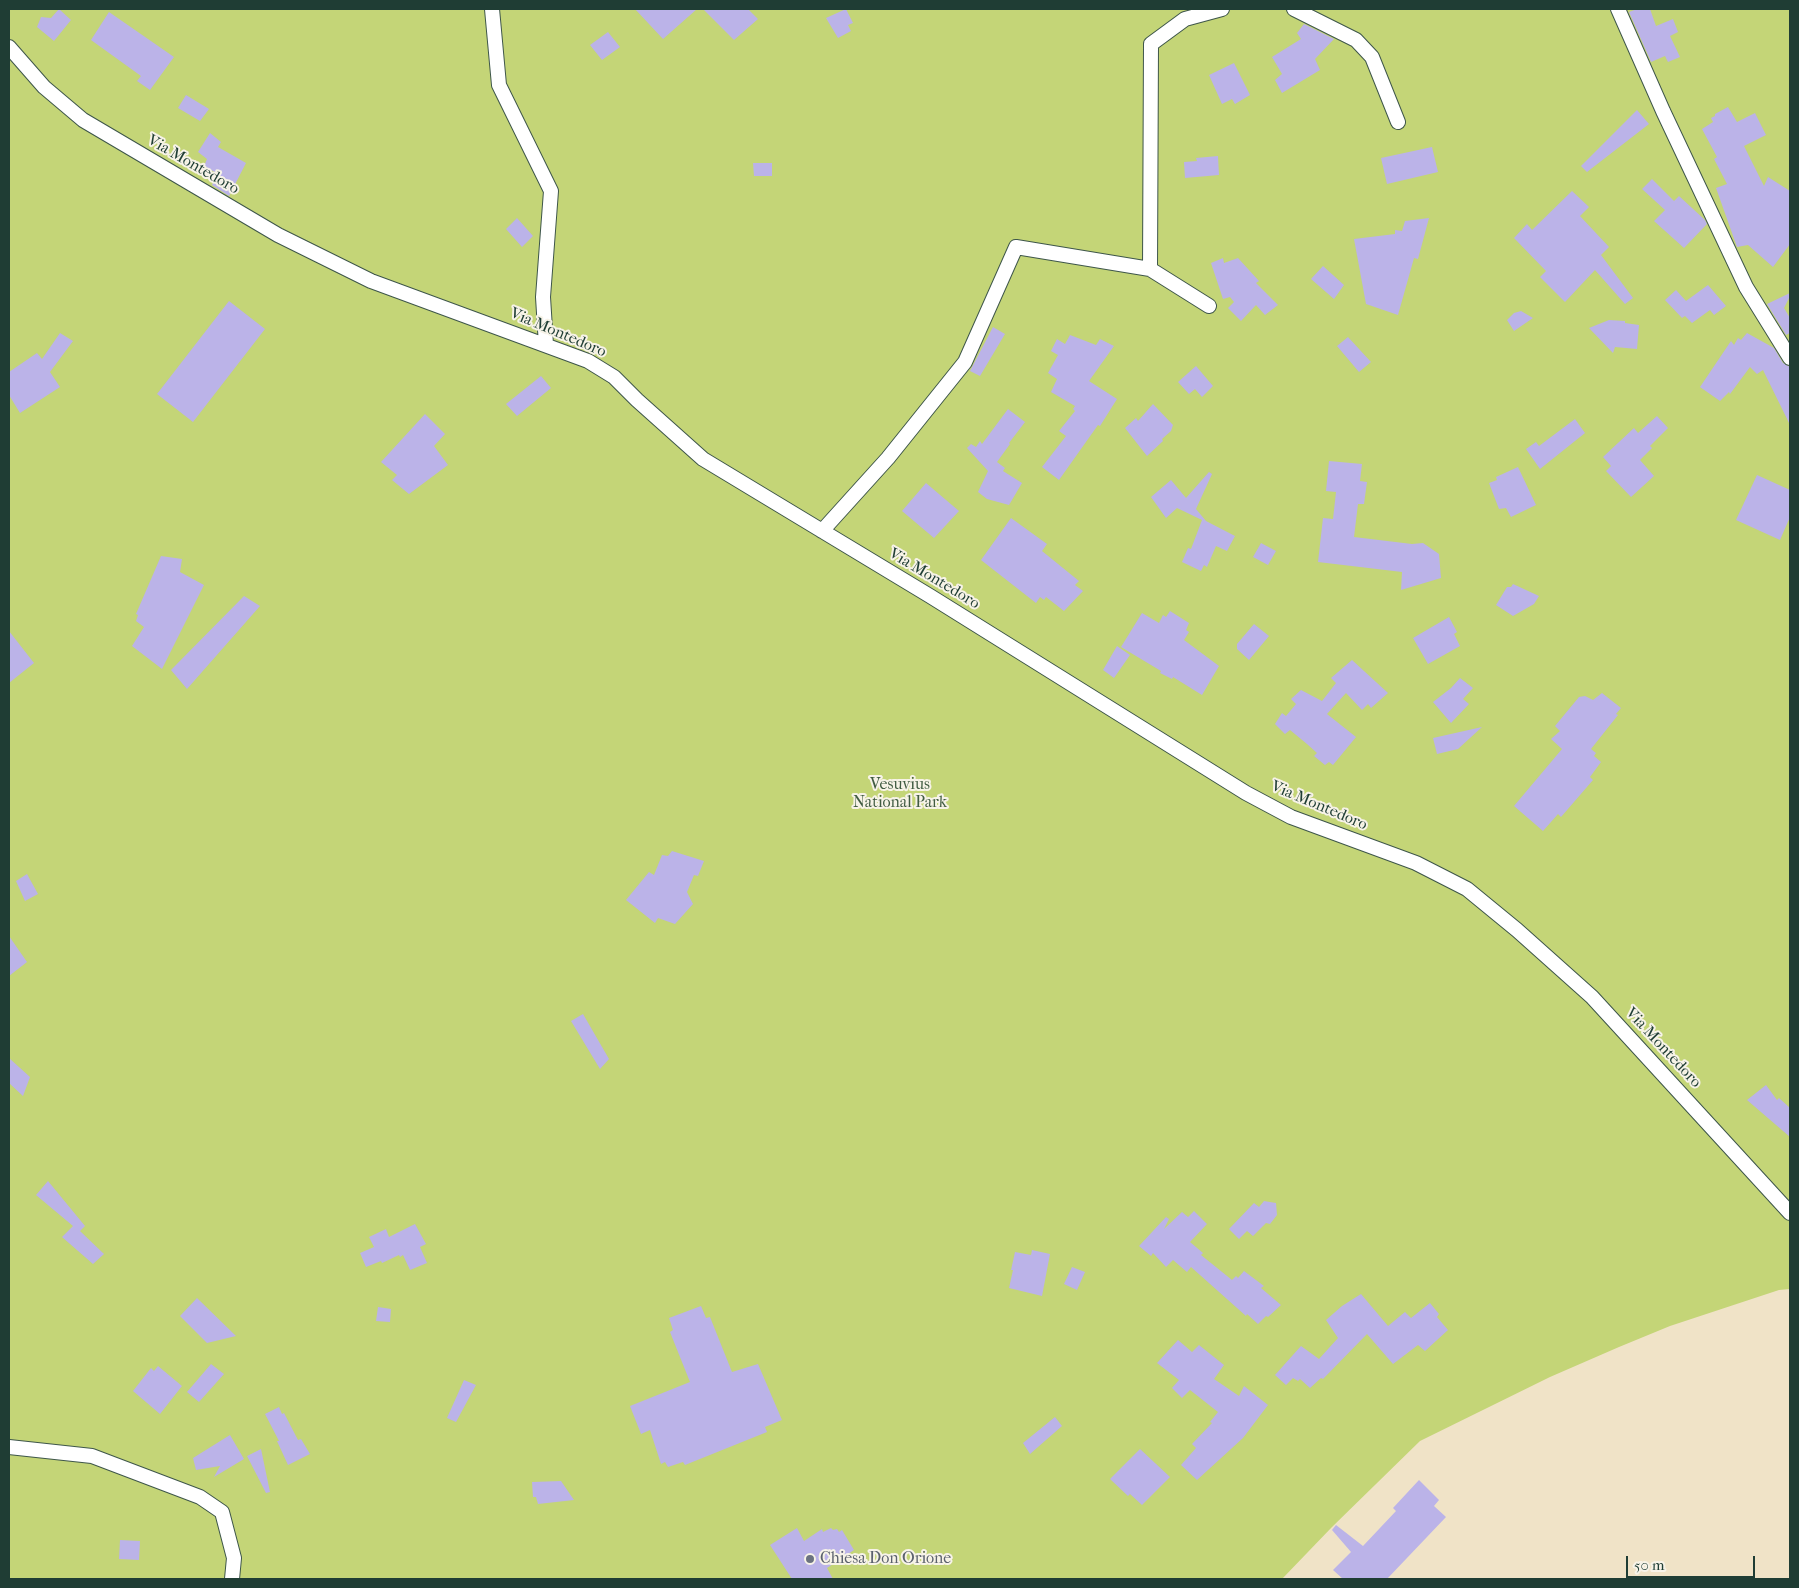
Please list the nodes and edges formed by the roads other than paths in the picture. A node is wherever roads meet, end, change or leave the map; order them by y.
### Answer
1 (492, 9) edge
2 (1222, 9) edge
3 (1294, 9) edge
4 (1618, 9) edge
5 (1194, 12) edge
6 (9, 47) edge
7 (1398, 122) dead end
8 (1150, 269) junction
9 (1209, 306) dead end
10 (546, 345) junction
11 (1790, 358) edge
12 (822, 531) junction
13 (1790, 1213) edge
14 (9, 1447) edge
15 (232, 1579) edge

1 - 10 street
2 - 5 street
3 - 7 street
4 - 11 street
5 - 8 street
6 - 10 street, Via Montedoro
8 - 9 street
8 - 12 street
10 - 12 street, Via Montedoro
12 - 13 street, Via Montedoro
14 - 15 street

